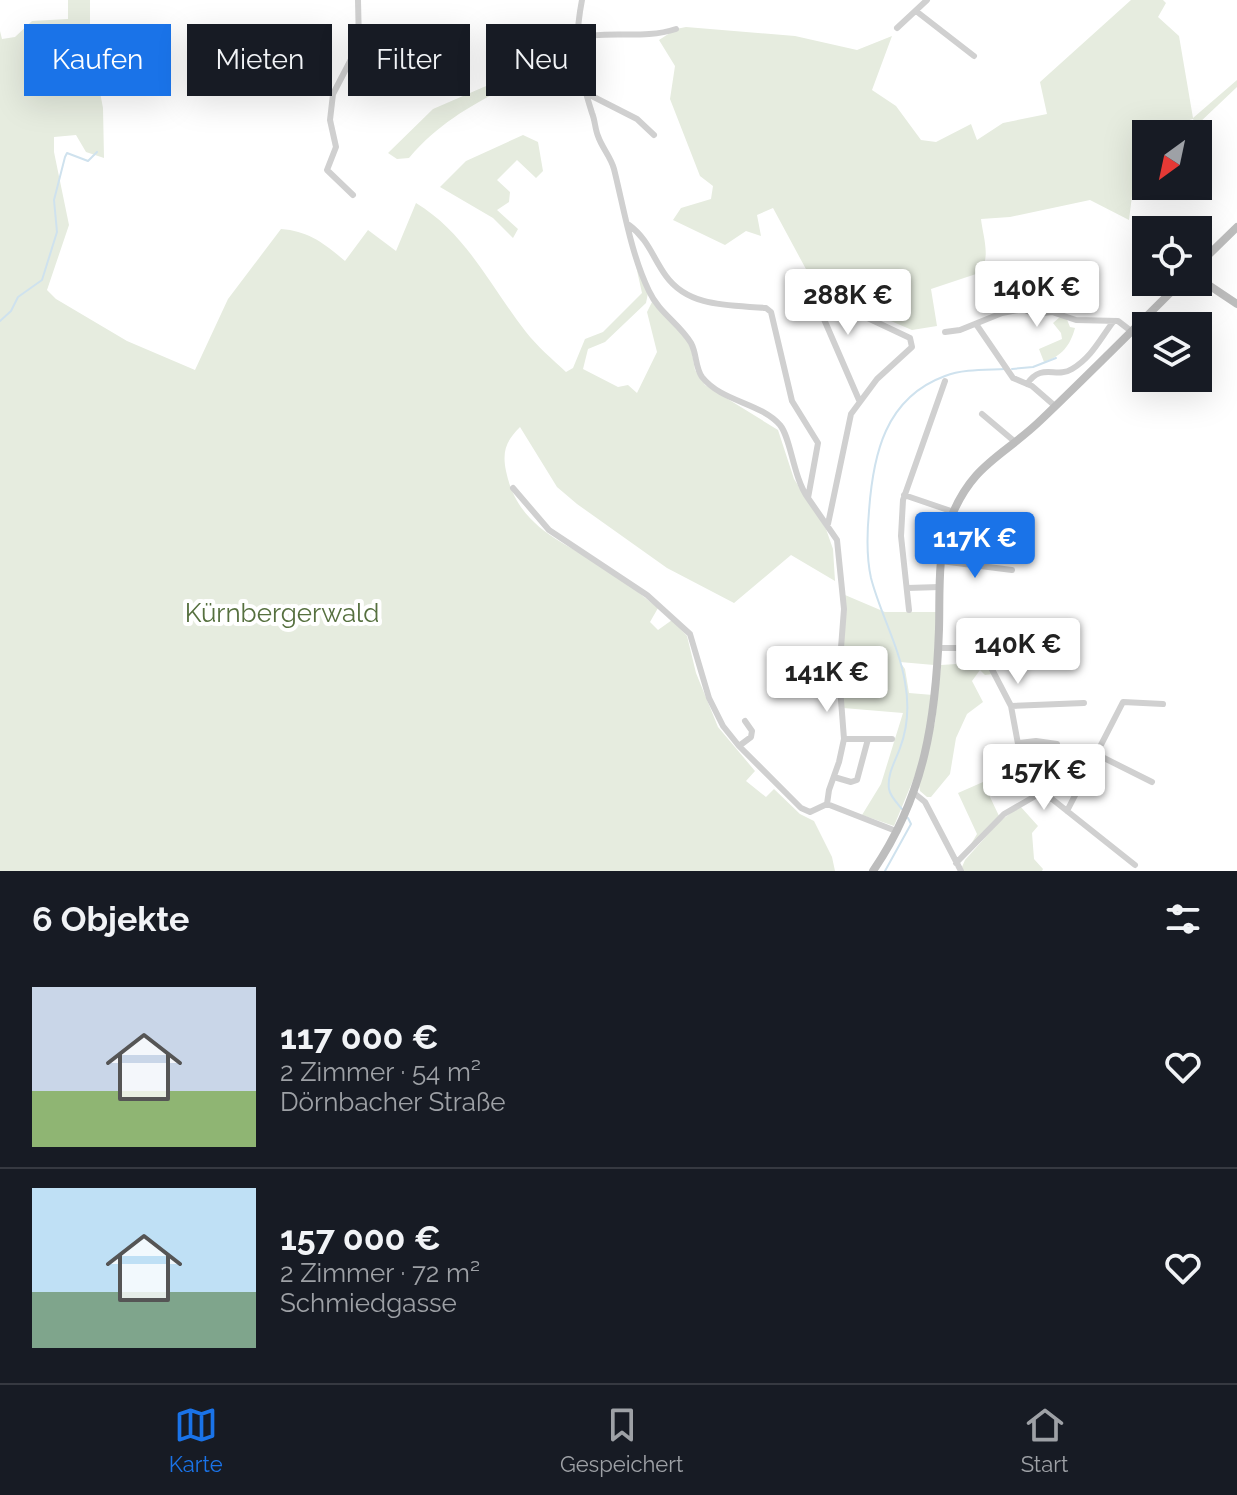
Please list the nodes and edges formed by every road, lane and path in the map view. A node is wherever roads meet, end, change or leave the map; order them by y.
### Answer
1 (358, 0) edge
2 (582, 0) edge
3 (927, 0) edge
4 (916, 11) junction
5 (578, 24) edge
6 (897, 28) dead end
7 (676, 29) dead end
8 (596, 35) edge
9 (974, 56) dead end
10 (585, 96) edge
11 (592, 96) edge
12 (654, 135) dead end
13 (353, 195) dead end
14 (629, 225) junction
15 (1237, 227) edge
16 (1212, 251) edge
17 (810, 287) dead end
18 (1212, 287) edge
19 (1167, 296) edge
20 (1237, 304) edge
21 (857, 313) dead end
22 (1113, 322) junction
23 (976, 324) junction
24 (1131, 331) junction
25 (945, 332) dead end
26 (945, 381) dead end
27 (1027, 384) junction
28 (859, 400) junction
29 (1055, 406) junction
30 (982, 414) dead end
31 (1014, 441) junction
32 (513, 488) dead end
33 (904, 495) junction
34 (808, 498) junction
35 (954, 512) junction
36 (828, 524) junction
37 (941, 561) junction
38 (1012, 570) dead end
39 (940, 587) junction
40 (907, 588) junction
41 (909, 610) dead end
42 (938, 648) junction
43 (1084, 703) dead end
44 (1163, 704) dead end
45 (1011, 706) junction
46 (745, 721) dead end
47 (844, 739) junction
48 (868, 739) junction
49 (892, 739) dead end
50 (1019, 743) junction
51 (1057, 744) dead end
52 (739, 746) junction
53 (1096, 754) junction
54 (834, 777) junction
55 (1152, 782) dead end
56 (914, 793) junction
57 (1034, 796) junction
58 (827, 804) junction
59 (1067, 811) junction
60 (896, 831) junction
61 (956, 863) junction
62 (1135, 865) dead end
63 (873, 871) edge
64 (961, 871) edge

1 - 13 street
2 - 5 street
3 - 4 street
4 - 6 street
4 - 9 street
7 - 8 street
10 - 14 street
11 - 12 street
14 - 34 street
14 - 34 street
15 - 16 street
17 - 28 street
18 - 20 street
19 - 24 street
21 - 28 street
22 - 23 street
22 - 24 street
22 - 27 street
23 - 25 street
23 - 27 street
24 - 29 street
26 - 33 street
27 - 29 street
28 - 36 street
29 - 31 street
30 - 31 street
31 - 35 street
32 - 52 street
33 - 35 street
33 - 40 street
34 - 36 street
35 - 37 street
36 - 47 street
37 - 38 street
37 - 39 street
39 - 40 street
39 - 42 street
40 - 41 street
42 - 45 street
42 - 56 street
43 - 45 street
44 - 53 street
45 - 50 street
46 - 52 street
47 - 48 street
47 - 54 street
48 - 49 street
48 - 54 street
50 - 51 street
50 - 57 street
52 - 58 street
53 - 55 street
53 - 59 street
54 - 58 street
56 - 60 street
56 - 61 street
57 - 59 street
57 - 61 street
58 - 60 street
59 - 62 street
60 - 63 street
61 - 64 street

